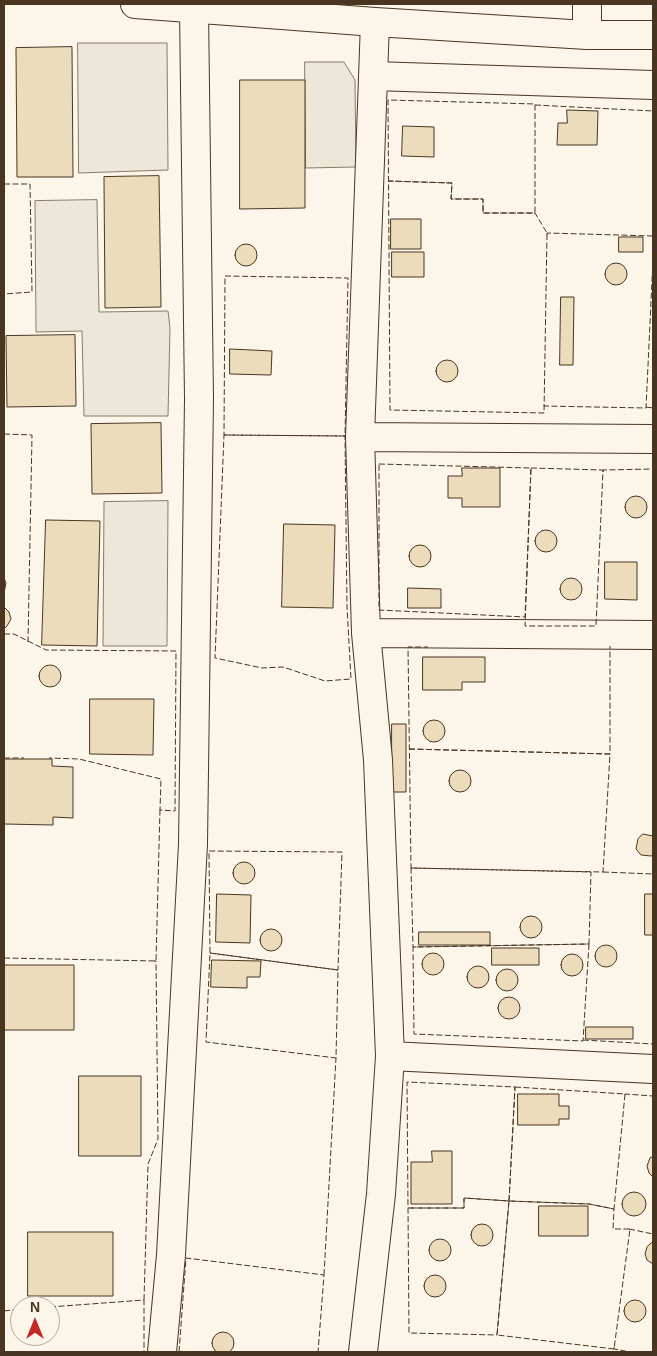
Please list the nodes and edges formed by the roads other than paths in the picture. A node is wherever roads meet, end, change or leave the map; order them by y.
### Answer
1 (135, 4) edge
2 (587, 4) edge
3 (194, 9) junction
4 (259, 9) edge
5 (375, 22) junction
6 (588, 34) junction
7 (653, 35) edge
8 (373, 76) junction
9 (653, 85) edge
10 (360, 437) junction
11 (653, 439) edge
12 (366, 633) junction
13 (653, 635) edge
14 (390, 1056) junction
15 (653, 1069) edge
16 (162, 1352) edge
17 (362, 1352) edge

1 - 3 street
2 - 6 street
3 - 4 street
3 - 16 street
4 - 5 street
5 - 6 street
5 - 8 street
6 - 7 street
8 - 9 street
8 - 10 street
10 - 11 street
10 - 12 street
12 - 13 street
12 - 14 street
14 - 15 street
14 - 17 street

